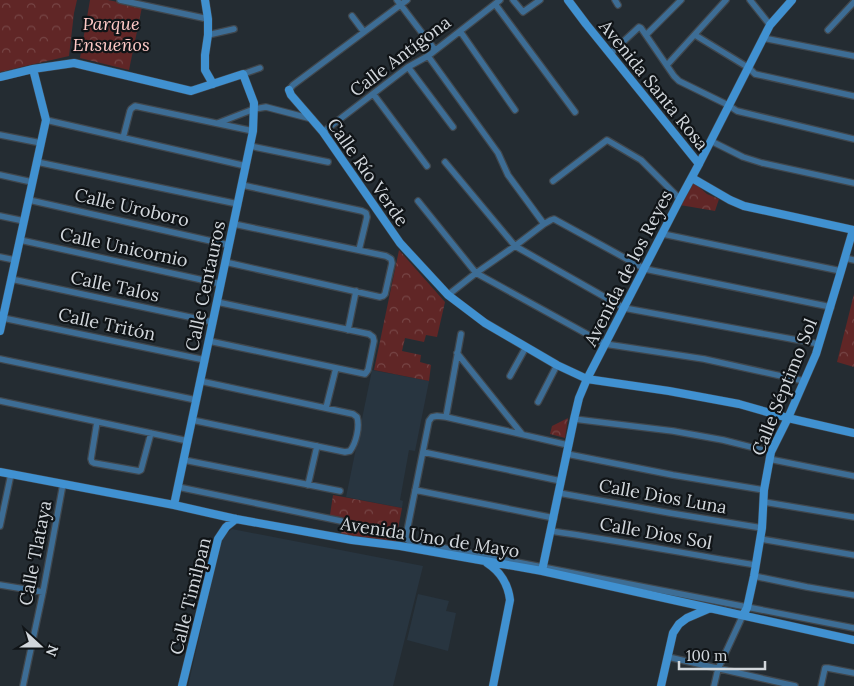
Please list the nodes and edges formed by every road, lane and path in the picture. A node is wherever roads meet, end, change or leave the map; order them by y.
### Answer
1 (120, 0) edge
2 (205, 0) edge
3 (407, 0) edge
4 (513, 0) edge
5 (540, 0) edge
6 (568, 0) edge
7 (681, 0) edge
8 (726, 0) edge
9 (750, 0) edge
10 (792, 0) edge
11 (399, 2) edge
12 (497, 2) edge
13 (854, 2) edge
14 (352, 16) dead end
15 (208, 19) junction
16 (770, 24) junction
17 (234, 29) dead end
18 (828, 30) dead end
19 (460, 31) junction
20 (364, 32) junction
21 (208, 35) junction
22 (646, 35) junction
23 (694, 35) junction
24 (763, 38) junction
25 (435, 50) junction
26 (610, 54) junction
27 (428, 56) junction
28 (854, 56) edge
29 (667, 65) junction
30 (408, 67) junction
31 (260, 68) dead end
32 (749, 68) junction
33 (33, 69) junction
34 (243, 74) junction
35 (0, 77) edge
36 (213, 84) junction
37 (289, 90) joint
38 (374, 95) junction
39 (854, 96) edge
40 (728, 105) junction
41 (254, 109) junction
42 (515, 110) dead end
43 (575, 112) dead end
44 (312, 119) junction
45 (46, 120) junction
46 (218, 123) junction
47 (453, 127) dead end
48 (253, 131) junction
49 (323, 132) junction
50 (0, 135) edge
51 (123, 138) junction
52 (854, 139) edge
53 (710, 141) junction
54 (41, 143) junction
55 (250, 146) junction
56 (37, 162) junction
57 (328, 162) dead end
58 (445, 162) dead end
59 (699, 164) junction
60 (246, 166) junction
61 (427, 166) dead end
62 (0, 175) edge
63 (692, 178) junction
64 (553, 181) dead end
65 (32, 182) junction
66 (854, 183) edge
67 (242, 185) junction
68 (680, 199) junction
69 (29, 200) junction
70 (418, 202) dead end
71 (238, 204) junction
72 (0, 216) edge
73 (24, 221) junction
74 (234, 224) junction
75 (544, 224) junction
76 (853, 230) edge
77 (663, 234) junction
78 (20, 240) junction
79 (229, 245) junction
80 (515, 246) junction
81 (358, 250) junction
82 (0, 257) edge
83 (845, 258) junction
84 (15, 260) junction
85 (854, 260) edge
86 (225, 262) junction
87 (645, 269) junction
88 (841, 271) junction
89 (476, 272) junction
90 (11, 279) junction
91 (221, 284) junction
92 (356, 291) junction
93 (448, 295) junction
94 (4, 298) edge
95 (217, 302) junction
96 (831, 307) junction
97 (624, 308) junction
98 (3, 318) junction
99 (213, 322) junction
100 (348, 330) junction
101 (0, 331) edge
102 (461, 334) dead end
103 (209, 341) junction
104 (605, 344) junction
105 (819, 344) junction
106 (526, 347) junction
107 (457, 353) junction
108 (0, 359) edge
109 (205, 360) junction
110 (557, 365) junction
111 (336, 368) junction
112 (510, 376) dead end
113 (587, 379) junction
114 (200, 381) junction
115 (804, 381) junction
116 (196, 400) junction
117 (0, 401) edge
118 (538, 402) dead end
119 (326, 408) junction
120 (446, 417) junction
121 (788, 418) junction
122 (574, 419) junction
123 (192, 420) junction
124 (97, 422) junction
125 (150, 433) junction
126 (854, 433) edge
127 (522, 434) junction
128 (188, 441) junction
129 (568, 445) junction
130 (317, 446) junction
131 (423, 452) junction
132 (566, 454) junction
133 (770, 456) junction
134 (184, 460) junction
135 (0, 472) edge
136 (11, 474) junction
137 (854, 476) edge
138 (561, 481) junction
139 (63, 484) junction
140 (308, 485) junction
141 (178, 487) junction
142 (415, 490) junction
143 (764, 490) junction
144 (340, 491) dead end
145 (559, 493) junction
146 (764, 502) junction
147 (174, 505) junction
148 (854, 517) edge
149 (554, 518) junction
150 (236, 519) junction
151 (341, 521) dead end
152 (0, 526) edge
153 (762, 528) junction
154 (551, 531) junction
155 (761, 539) junction
156 (416, 546) junction
157 (854, 555) edge
158 (478, 560) junction
159 (756, 565) junction
160 (542, 569) junction
161 (754, 576) junction
162 (0, 585) edge
163 (43, 592) junction
164 (854, 595) edge
165 (709, 608) junction
166 (747, 608) junction
167 (743, 615) junction
168 (854, 628) edge
169 (843, 638) junction
170 (854, 640) edge
171 (854, 644) edge
172 (668, 657) junction
173 (718, 669) junction
174 (854, 673) edge
175 (23, 686) edge
176 (182, 686) edge
177 (493, 686) edge
178 (661, 686) edge
179 (714, 686) edge
180 (795, 686) edge
181 (821, 686) edge

1 - 15 street
2 - 15 street
3 - 11 street
4 - 5 street
6 - 26 street, Avenida Santa Rosa
7 - 22 street
8 - 23 street
9 - 16 street
10 - 16 street, Avenida de los Reyes
11 - 20 street
11 - 25 street
12 - 19 street, Calle Antígona
12 - 43 street, Calle Antígona
13 - 18 street
14 - 20 street
15 - 21 street
16 - 24 street, Avenida de los Reyes
17 - 21 street
19 - 25 street, Calle Antígona
19 - 42 street
20 - 37 street
21 - 36 street
22 - 26 street
22 - 29 street
23 - 29 street
23 - 32 street
24 - 28 street
24 - 32 street, Avenida de los Reyes
25 - 27 street, Calle Antígona
26 - 59 street, Avenida Santa Rosa
27 - 30 street, Calle Antígona
27 - 75 street
29 - 40 street
30 - 38 street, Calle Antígona
30 - 47 street
31 - 34 street
32 - 39 street
32 - 40 street, Avenida de los Reyes
33 - 35 street
33 - 36 street
33 - 45 street
34 - 36 street
34 - 41 street, Calle Centauros
37 - 44 street, Calle Río Verde
38 - 49 street, Calle Antígona
38 - 61 street
40 - 52 street
40 - 53 street, Avenida de los Reyes
41 - 44 street
41 - 46 street
41 - 48 street, Calle Centauros
44 - 49 street, Calle Río Verde
45 - 51 street
45 - 54 street
46 - 48 street
46 - 51 street
48 - 55 street, Calle Centauros
49 - 93 street, Calle Río Verde
50 - 54 street
51 - 60 street
53 - 59 street, Avenida de los Reyes
53 - 66 street
54 - 56 street
55 - 57 street
55 - 60 street, Calle Centauros
56 - 65 street
56 - 71 street
58 - 80 street
59 - 63 street, Avenida de los Reyes
60 - 67 street, Calle Centauros
62 - 65 street
63 - 68 street, Avenida de los Reyes
63 - 76 street
64 - 68 street
65 - 69 street
67 - 71 street, Calle Centauros
67 - 81 street
68 - 77 street, Avenida de los Reyes
69 - 73 street
69 - 79 street, Calle Uroboro
70 - 89 street
71 - 74 street, Calle Centauros
72 - 73 street
73 - 78 street
74 - 79 street, Calle Centauros
74 - 81 street
75 - 80 street
75 - 87 street
76 - 83 street, Calle Séptimo Sol
77 - 87 street, Avenida de los Reyes
77 - 88 street
78 - 84 street
78 - 91 street, Calle Unicornio
79 - 86 street, Calle Centauros
80 - 89 street
80 - 97 street
81 - 92 street
82 - 84 street
83 - 85 street
83 - 88 street, Calle Séptimo Sol
84 - 90 street
86 - 91 street, Calle Centauros
86 - 92 street
87 - 96 street
87 - 97 street, Avenida de los Reyes
88 - 96 street, Calle Séptimo Sol
89 - 93 street
89 - 104 street
90 - 94 street
90 - 99 street, Calle Talos
91 - 95 street, Calle Centauros
92 - 100 street
93 - 106 street, Calle Río Verde
94 - 98 street
95 - 99 street, Calle Centauros
95 - 100 street
96 - 105 street, Calle Séptimo Sol
97 - 104 street, Avenida de los Reyes
97 - 105 street
98 - 101 street
98 - 109 street, Calle Tritón
99 - 103 street, Calle Centauros
100 - 111 street
102 - 107 street
103 - 109 street, Calle Centauros
103 - 111 street
104 - 113 street, Avenida de los Reyes
104 - 115 street
105 - 115 street, Calle Séptimo Sol
106 - 110 street, Calle Río Verde
106 - 112 street
107 - 120 street
107 - 127 street
108 - 116 street
109 - 114 street, Calle Centauros
110 - 113 street, Calle Río Verde
110 - 118 street
111 - 119 street
113 - 121 street, Calle Río Verde
113 - 122 street, Avenida de los Reyes
114 - 116 street, Calle Centauros
114 - 119 street
115 - 121 street, Calle Séptimo Sol
116 - 123 street, Calle Centauros
117 - 124 street
119 - 130 street
120 - 127 street
120 - 131 street
121 - 126 street, Calle Río Verde
121 - 133 street, Calle Séptimo Sol
122 - 129 street, Avenida de los Reyes
122 - 133 street
123 - 128 street, Calle Centauros
123 - 130 street
124 - 125 street
124 - 125 street
125 - 128 street
127 - 129 street
128 - 134 street, Calle Centauros
129 - 132 street, Avenida de los Reyes
130 - 140 street
131 - 138 street
131 - 142 street
132 - 138 street, Avenida de los Reyes
132 - 143 street
133 - 137 street
133 - 143 street, Calle Séptimo Sol
134 - 140 street
134 - 141 street, Calle Centauros
135 - 136 street, Avenida Uno de Mayo
136 - 139 street, Avenida Uno de Mayo
136 - 152 street
138 - 145 street, Avenida de los Reyes
139 - 147 street, Avenida Uno de Mayo
139 - 163 street, Calle Tlataya
140 - 144 street
141 - 147 street, Calle Centauros
141 - 151 street
142 - 149 street
142 - 156 street
143 - 146 street, Calle Séptimo Sol
145 - 149 street, Avenida de los Reyes
145 - 153 street, Calle Dios Luna
146 - 148 street
146 - 153 street, Calle Séptimo Sol
147 - 150 street, Avenida Uno de Mayo
149 - 154 street, Avenida de los Reyes
150 - 156 street, Avenida Uno de Mayo
150 - 176 street, Calle Timilpan
153 - 155 street, Calle Séptimo Sol
154 - 159 street, Calle Dios Sol
154 - 160 street, Avenida de los Reyes
155 - 157 street
155 - 159 street, Calle Séptimo Sol
156 - 158 street, Avenida Uno de Mayo
156 - 160 street
158 - 160 street, Avenida Uno de Mayo
158 - 177 street
159 - 161 street, Calle Séptimo Sol
160 - 165 street, Avenida Uno de Mayo
160 - 166 street
161 - 164 street
161 - 166 street, Calle Séptimo Sol
162 - 163 street
163 - 175 street, Calle Tlataya
165 - 167 street, Avenida Uno de Mayo
165 - 172 street
166 - 167 street, Calle Séptimo Sol
166 - 168 street
167 - 169 street, Avenida Uno de Mayo
167 - 173 street
169 - 170 street, Avenida Uno de Mayo
169 - 171 street
172 - 173 street
172 - 178 street
173 - 179 street
173 - 180 street
174 - 181 street

